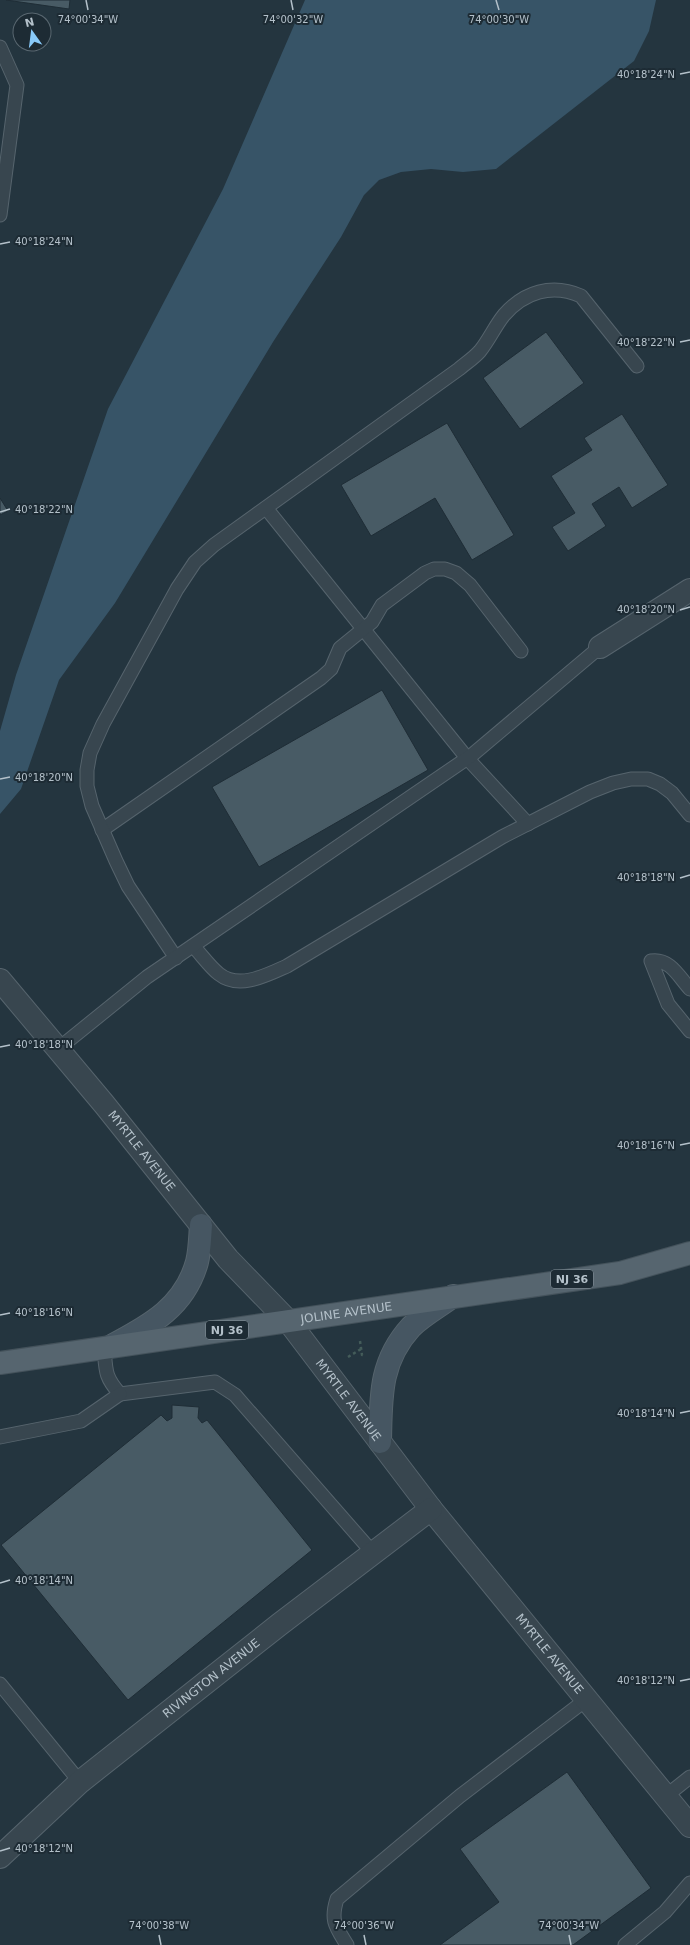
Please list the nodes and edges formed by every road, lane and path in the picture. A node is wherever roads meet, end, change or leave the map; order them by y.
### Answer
1 (0, 47) edge
2 (0, 215) edge
3 (637, 366) dead end
4 (266, 508) junction
5 (690, 590) edge
6 (364, 629) junction
7 (600, 647) joint
8 (521, 651) dead end
9 (467, 758) junction
10 (690, 815) edge
11 (528, 824) junction
12 (102, 830) junction
13 (193, 946) junction
14 (176, 958) junction
15 (0, 980) edge
16 (690, 989) edge
17 (690, 1031) edge
18 (58, 1049) junction
19 (201, 1225) junction
20 (690, 1253) edge
21 (453, 1296) junction
22 (289, 1322) junction
23 (109, 1346) junction
24 (361, 1350) dead end
25 (346, 1359) dead end
26 (0, 1363) edge
27 (120, 1394) junction
28 (0, 1438) edge
29 (380, 1442) junction
30 (432, 1509) junction
31 (373, 1553) junction
32 (0, 1684) edge
33 (586, 1699) junction
34 (690, 1777) edge
35 (80, 1782) junction
36 (666, 1796) junction
37 (690, 1826) edge
38 (0, 1857) edge
39 (690, 1883) edge
40 (347, 1945) edge
41 (625, 1945) edge

1 - 2 lane
3 - 4 lane
4 - 6 lane
4 - 12 lane
5 - 7 street
6 - 8 lane
6 - 9 lane
6 - 12 lane
7 - 9 lane
9 - 11 lane
9 - 13 lane
10 - 11 lane
11 - 13 lane
12 - 14 lane
13 - 14 lane
14 - 18 lane
15 - 18 street, MYRTLE AVENUE
16 - 17 lane
18 - 19 street, MYRTLE AVENUE
19 - 22 street, MYRTLE AVENUE
19 - 23 street
20 - 21 main road, JOLINE AVENUE / NJ 36
21 - 22 main road, JOLINE AVENUE / NJ 36
21 - 29 street
22 - 23 main road, JOLINE AVENUE / NJ 36
22 - 29 street, MYRTLE AVENUE
23 - 26 main road, JOLINE AVENUE / NJ 36
23 - 27 lane
24 - 25 path
27 - 28 lane
27 - 31 lane
29 - 30 street, MYRTLE AVENUE
30 - 31 street, RIVINGTON AVENUE
30 - 33 street, MYRTLE AVENUE
31 - 35 street, RIVINGTON AVENUE
32 - 35 lane
33 - 36 street, MYRTLE AVENUE
33 - 40 lane
34 - 36 lane
35 - 38 street, RIVINGTON AVENUE
36 - 37 street, MYRTLE AVENUE
39 - 41 lane

